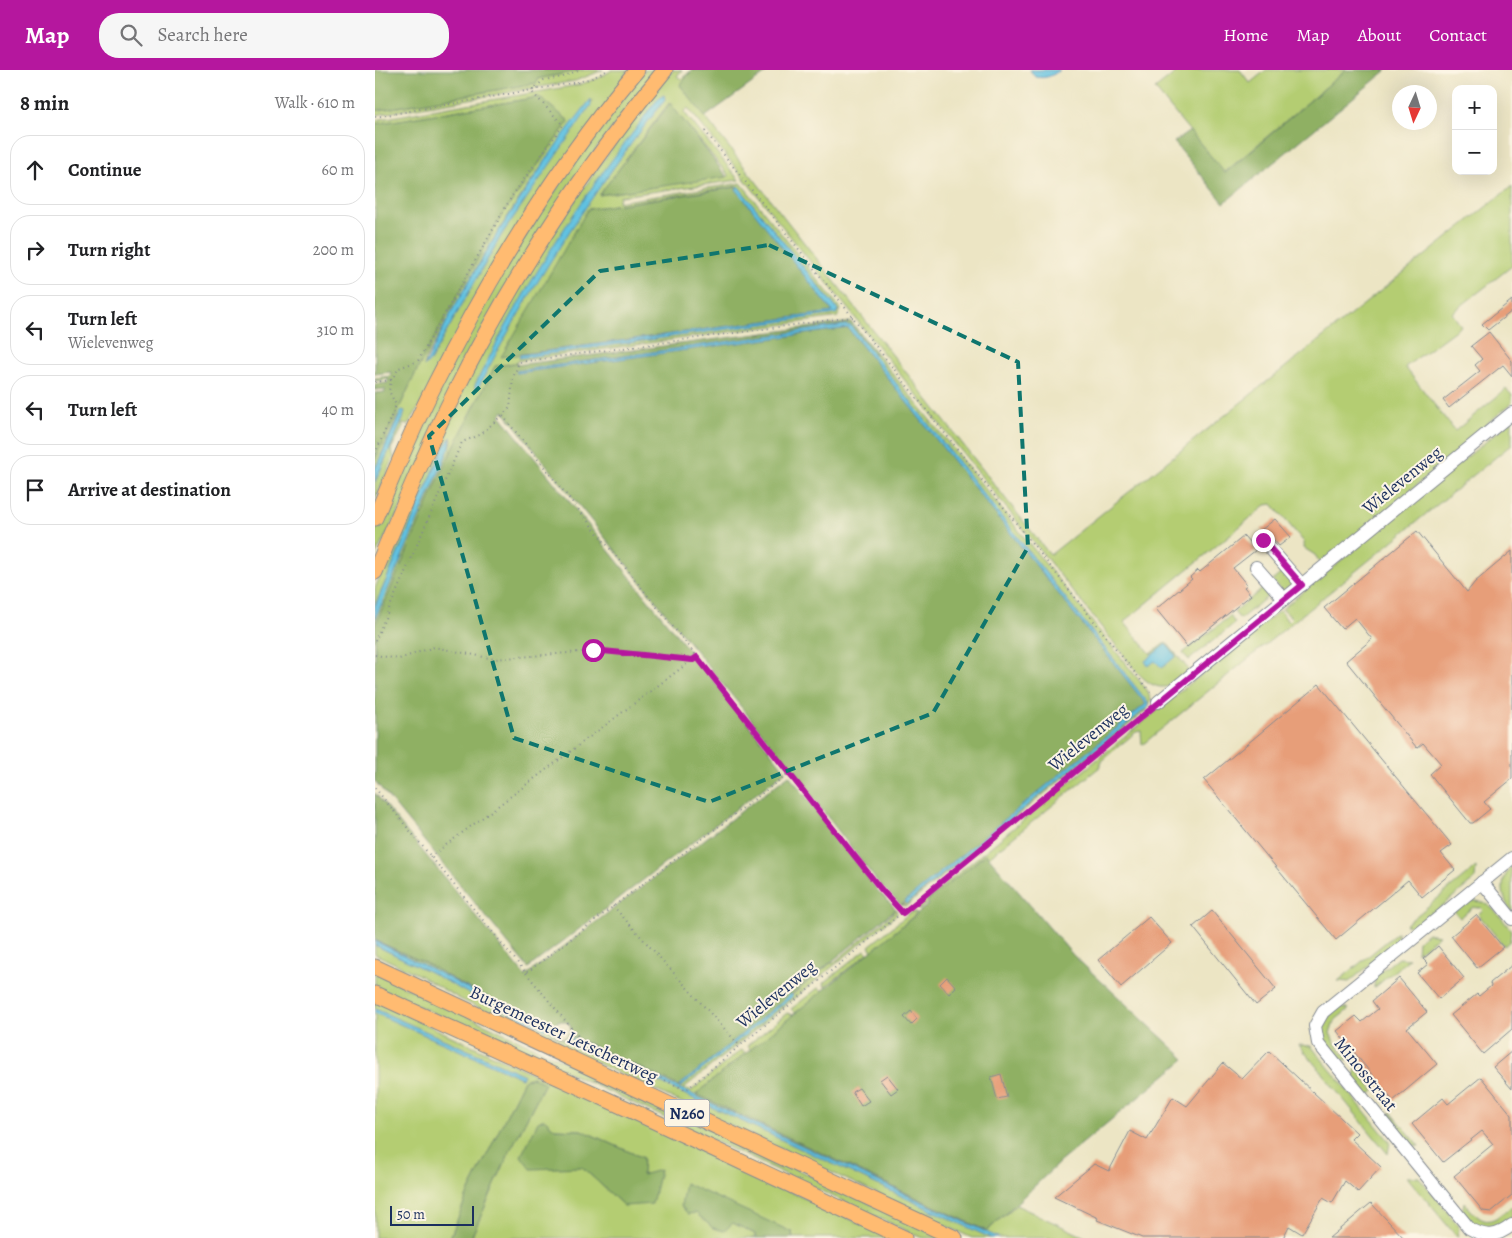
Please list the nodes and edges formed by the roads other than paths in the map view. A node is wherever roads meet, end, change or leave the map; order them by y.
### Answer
1 (637, 70) edge
2 (665, 70) edge
3 (1512, 413) edge
4 (375, 518) edge
5 (1263, 540) dead end
6 (1256, 566) dead end
7 (375, 572) edge
8 (1302, 585) junction
9 (1284, 600) junction
10 (1158, 702) road end
11 (1512, 858) edge
12 (1482, 882) junction
13 (1512, 919) edge
14 (375, 967) edge
15 (375, 994) edge
16 (1512, 1225) edge
17 (904, 1238) edge
18 (955, 1238) edge

1 - 4 main road
2 - 7 main road
3 - 8 street, Wielevenweg
5 - 8 street
6 - 9 street
8 - 9 street, Wielevenweg
9 - 10 street, Wielevenweg
11 - 12 street
12 - 13 street
12 - 16 street, Minosstraat
14 - 18 main road, Burgemeester Letschertweg / N260
15 - 17 main road, N260

